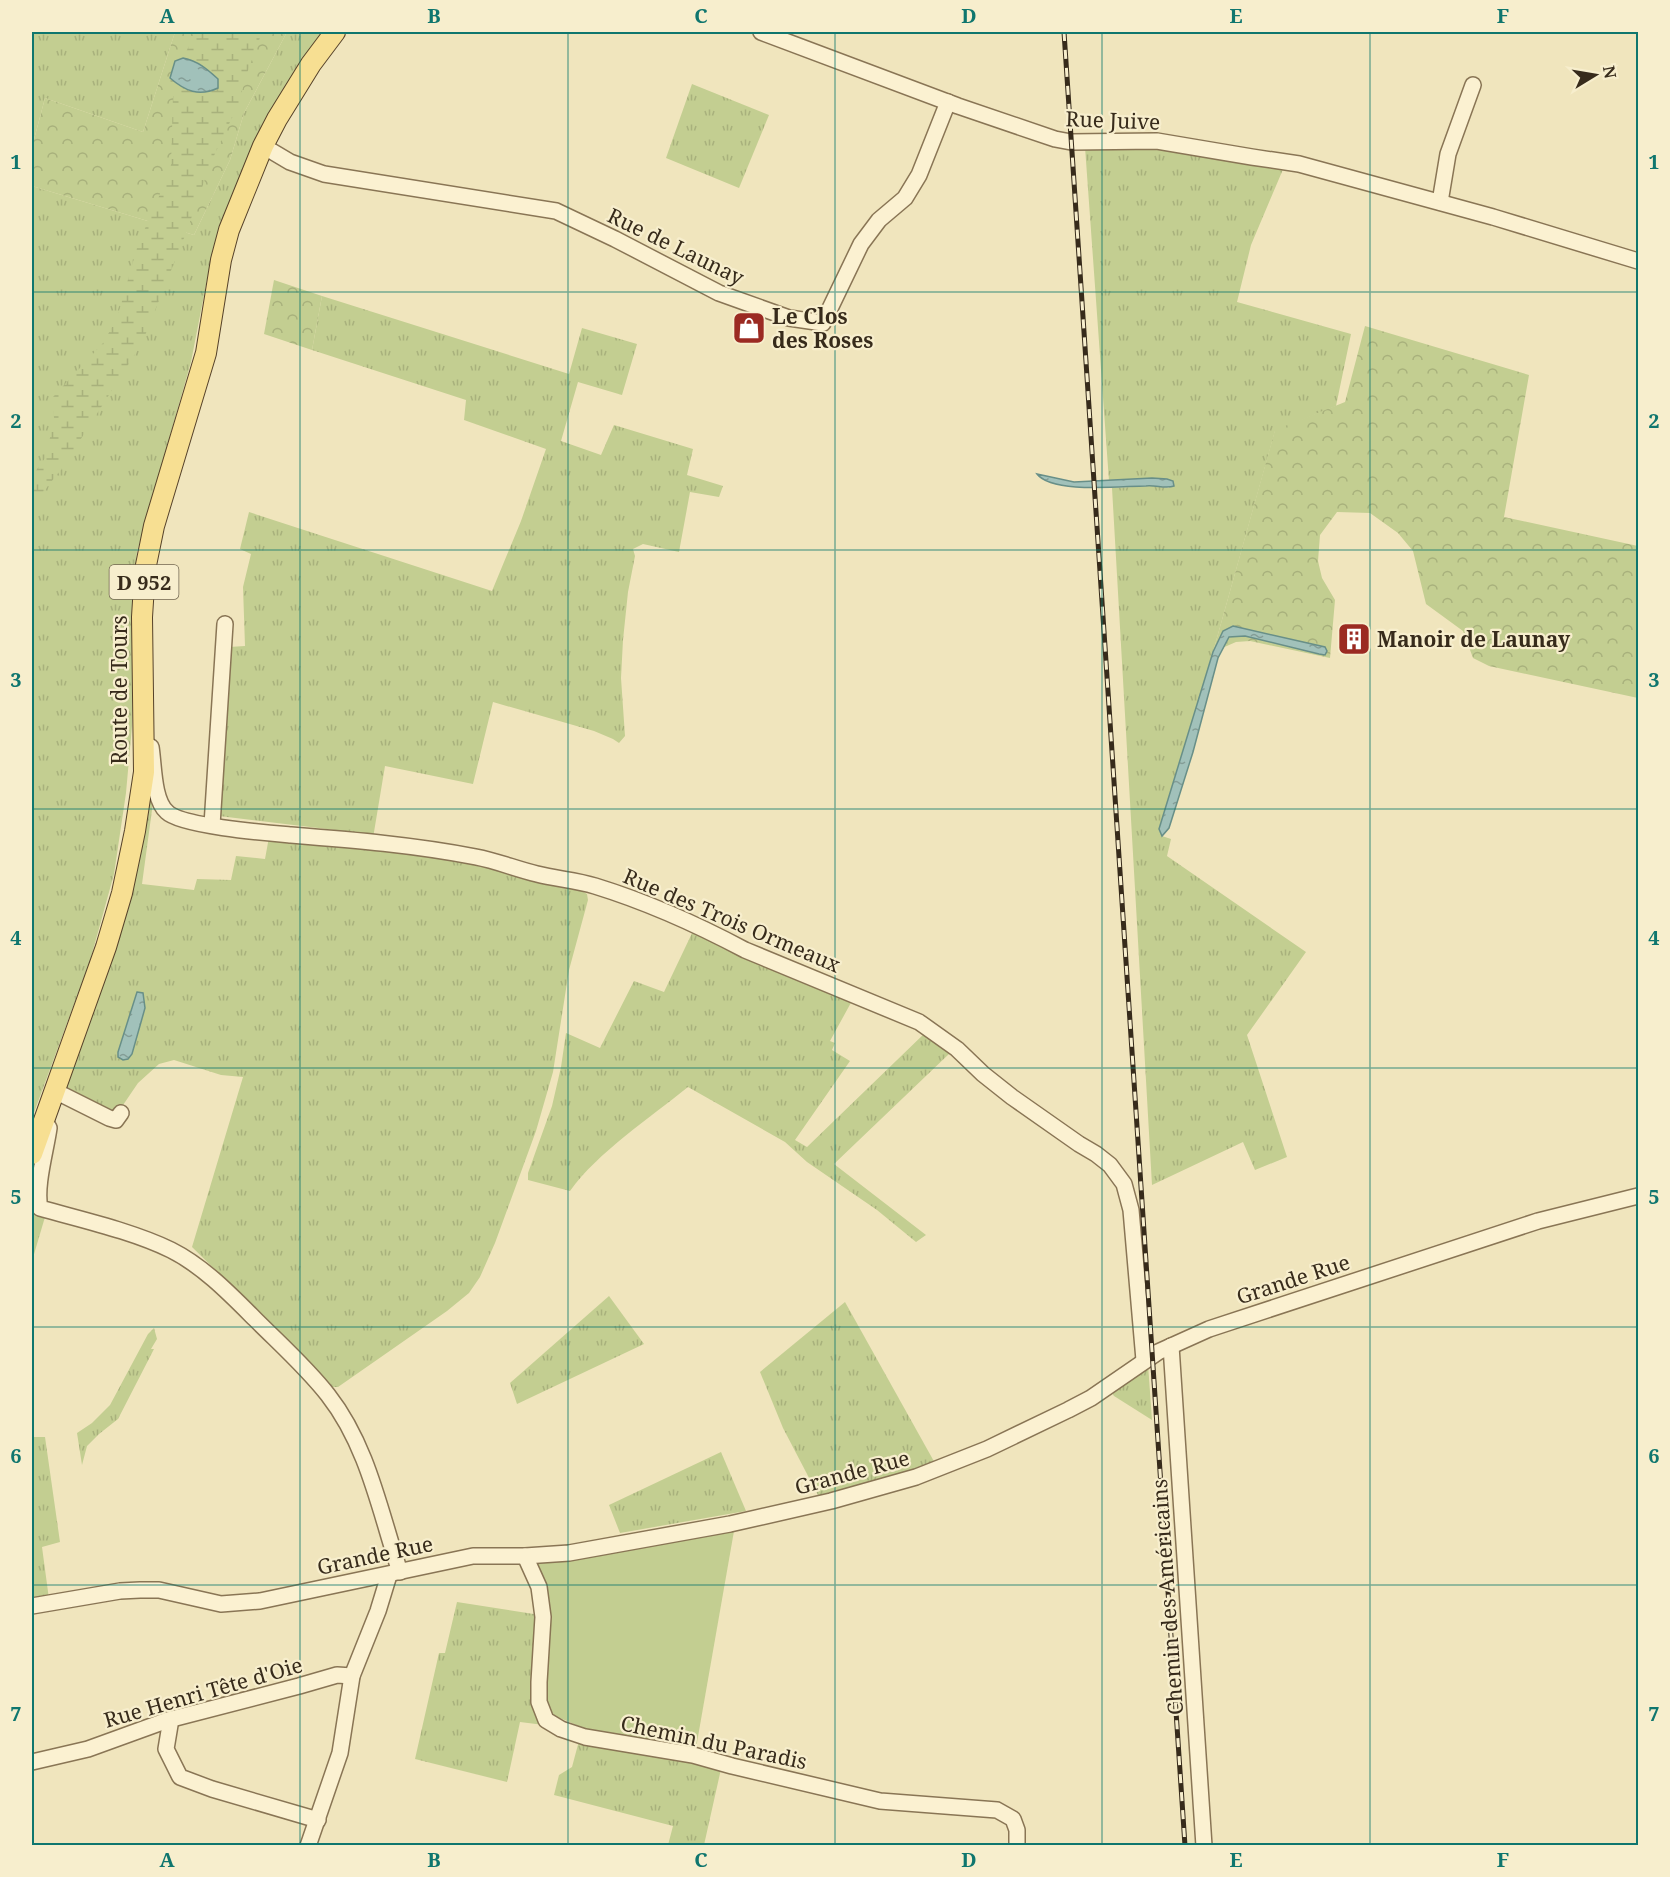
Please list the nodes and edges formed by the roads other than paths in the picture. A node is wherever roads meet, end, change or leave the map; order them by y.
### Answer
1 (335, 32) edge
2 (761, 32) edge
3 (1473, 85) dead end
4 (948, 102) junction
5 (263, 146) junction
6 (1440, 202) junction
7 (1638, 261) edge
8 (225, 624) dead end
9 (144, 742) junction
10 (212, 825) junction
11 (56, 1091) junction
12 (121, 1113) dead end
13 (44, 1120) junction
14 (32, 1154) edge
15 (1638, 1196) edge
16 (1171, 1346) junction
17 (1144, 1360) junction
18 (525, 1557) junction
19 (395, 1573) junction
20 (32, 1606) edge
21 (352, 1676) junction
22 (168, 1720) junction
23 (32, 1762) edge
24 (318, 1820) junction
25 (308, 1845) edge
26 (1017, 1845) edge
27 (1208, 1845) edge

1 - 5 main road, Route de Tours / D 952
2 - 4 street, Rue Juive
3 - 6 street
4 - 5 street, Rue de Launay
4 - 6 street, Rue Juive
5 - 9 main road, Route de Tours / D 952
6 - 7 street, Rue Juive
8 - 10 street
9 - 10 street, Rue des Trois Ormeaux
9 - 11 main road, Route de Tours / D 952
10 - 17 street, Rue des Trois Ormeaux
11 - 12 street
11 - 13 main road, Route de Tours / D 952
13 - 14 main road, Route de Tours / D 952
13 - 19 street
15 - 16 street, Grande Rue
16 - 17 street, Grande Rue
16 - 27 street, Chemin des Américains
17 - 18 street, Grande Rue
18 - 19 street, Grande Rue
18 - 26 street, Chemin du Paradis
19 - 20 street, Grande Rue
19 - 21 street
21 - 22 street, Rue Henri Tête d'Oie
21 - 24 street
22 - 23 street, Rue Henri Tête d'Oie
22 - 24 street
24 - 25 street

